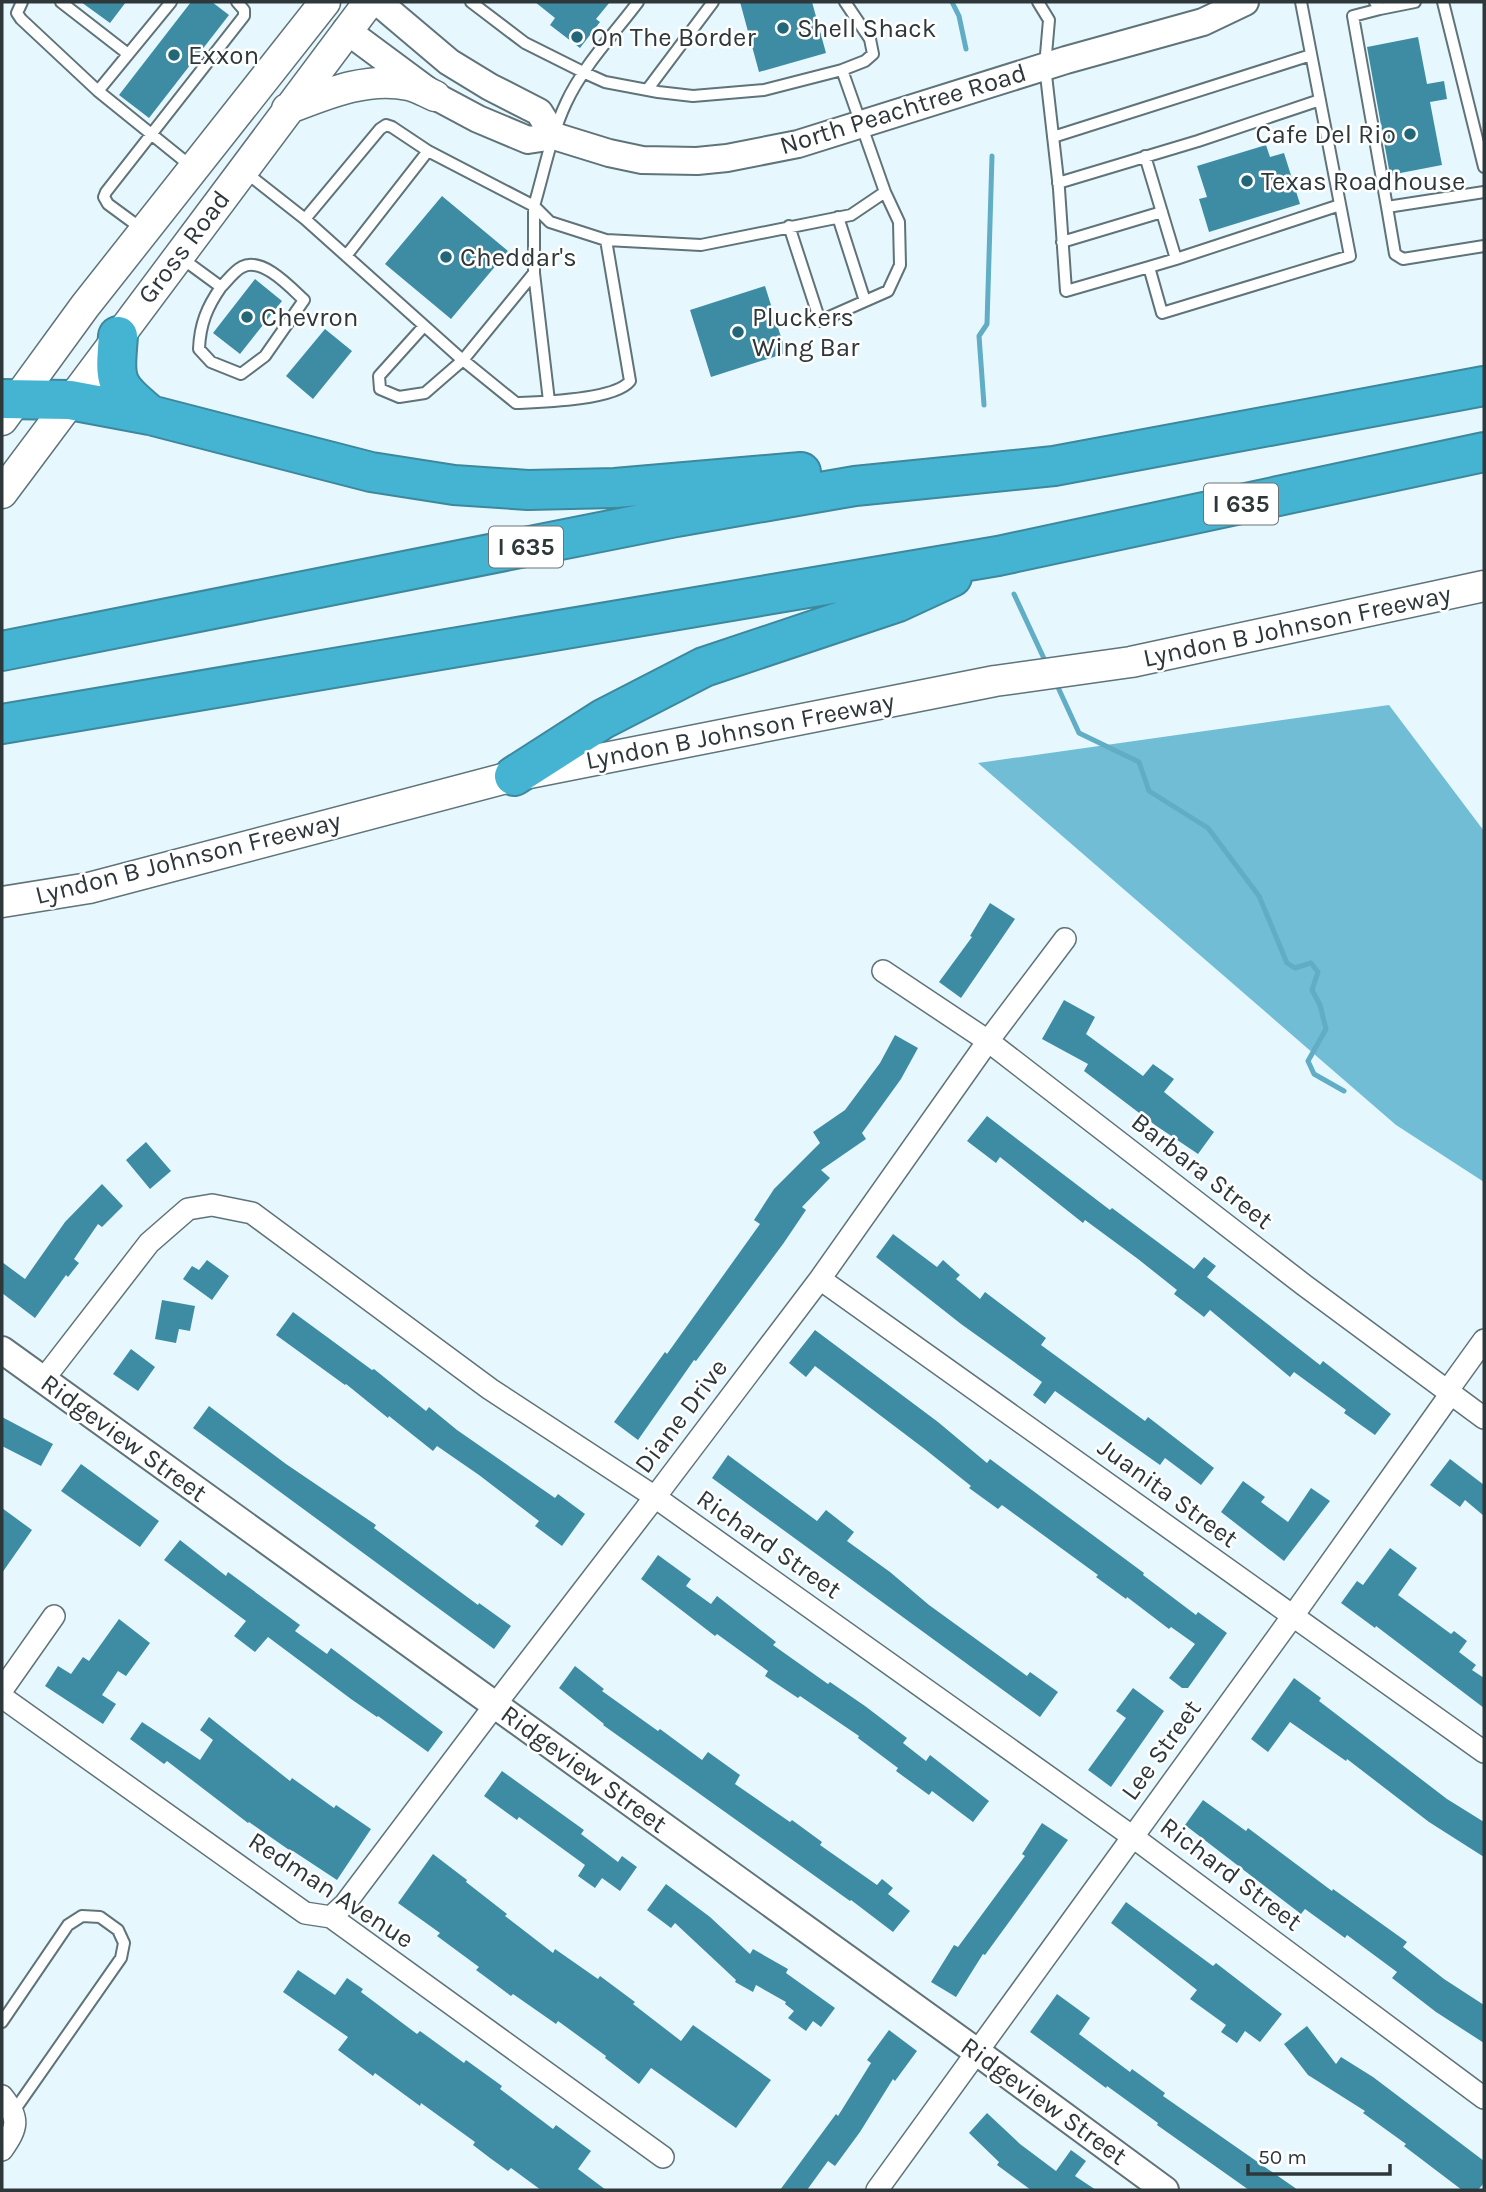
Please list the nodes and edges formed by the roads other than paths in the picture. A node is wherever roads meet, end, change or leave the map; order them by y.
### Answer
1 (22, 2) edge
2 (61, 2) edge
3 (171, 2) edge
4 (237, 2) edge
5 (369, 2) edge
6 (378, 2) edge
7 (471, 2) edge
8 (638, 2) edge
9 (713, 2) edge
10 (845, 2) edge
11 (1245, 2) edge
12 (1301, 2) edge
13 (1415, 2) edge
14 (1443, 2) edge
15 (1041, 3) edge
16 (318, 4) edge
17 (1377, 5) edge
18 (346, 30) junction
19 (128, 54) junction
20 (1311, 55) junction
21 (1045, 66) junction
22 (842, 71) junction
23 (585, 73) junction
24 (647, 90) junction
25 (99, 91) junction
26 (435, 96) junction
27 (1320, 100) junction
28 (287, 109) junction
29 (861, 124) junction
30 (151, 133) junction
31 (554, 136) junction
32 (1053, 137) junction
33 (428, 151) junction
34 (1145, 156) junction
35 (1484, 167) edge
36 (195, 169) junction
37 (242, 170) junction
38 (1058, 183) junction
39 (885, 192) junction
40 (1484, 192) edge
41 (1340, 205) junction
42 (534, 206) junction
43 (1387, 207) junction
44 (1162, 212) junction
45 (838, 217) junction
46 (305, 219) junction
47 (789, 226) junction
48 (145, 231) junction
49 (606, 240) junction
50 (1062, 242) junction
51 (1484, 246) edge
52 (178, 256) junction
53 (346, 256) junction
54 (1176, 259) junction
55 (1149, 267) junction
56 (534, 273) junction
57 (221, 287) junction
58 (865, 301) junction
59 (424, 326) junction
60 (118, 336) junction
61 (463, 360) junction
62 (1484, 366) edge
63 (1484, 386) edge
64 (70, 400) junction
65 (549, 401) junction
66 (7, 406) edge
67 (1345, 411) junction
68 (150, 415) junction
69 (1484, 452) edge
70 (1054, 466) junction
71 (2, 493) edge
72 (998, 556) junction
73 (1484, 586) edge
74 (2, 651) edge
75 (2, 724) edge
76 (514, 776) junction
77 (2, 902) edge
78 (1065, 939) dead end
79 (883, 971) dead end
80 (988, 1041) junction
81 (820, 1279) junction
82 (1484, 1340) edge
83 (2, 1350) edge
84 (43, 1380) junction
85 (1448, 1390) junction
86 (1484, 1418) edge
87 (655, 1497) junction
88 (54, 1616) dead end
89 (1292, 1617) junction
90 (2, 1690) edge
91 (2, 1696) edge
92 (495, 1704) junction
93 (1484, 1752) edge
94 (1133, 1837) junction
95 (331, 1917) junction
96 (2, 2022) edge
97 (977, 2052) junction
98 (1484, 2098) edge
99 (8, 2104) edge
100 (2, 2150) edge
101 (663, 2157) dead end
102 (877, 2190) edge
103 (1165, 2190) edge

1 - 25 lane
2 - 19 lane
3 - 19 lane
4 - 30 lane
5 - 18 main road, Gross Road
6 - 31 street
7 - 23 lane
8 - 23 lane
9 - 24 lane
10 - 22 lane
11 - 21 street, North Peachtree Road
12 - 20 lane
13 - 17 lane
14 - 35 lane
15 - 21 lane
16 - 18 main road, North Peachtree Road
16 - 36 main road, Gross Road
17 - 43 lane
18 - 26 street, North Peachtree Road
18 - 28 main road, Gross Road
19 - 25 lane
20 - 27 lane
20 - 32 lane
21 - 29 street, North Peachtree Road
21 - 32 lane
22 - 24 lane
22 - 29 lane
23 - 24 lane
23 - 31 lane
25 - 30 lane
26 - 28 main road
26 - 31 street, North Peachtree Road
27 - 34 lane
27 - 41 lane
28 - 37 main road, Gross Road
29 - 31 street, North Peachtree Road
29 - 39 lane
30 - 36 lane
30 - 48 lane
31 - 42 lane
32 - 38 lane
33 - 42 lane
33 - 46 lane
33 - 53 lane
34 - 38 lane
34 - 44 lane
36 - 48 main road, Gross Road
37 - 46 lane
37 - 52 main road, Gross Road
38 - 50 lane
39 - 45 lane
39 - 58 lane
40 - 43 lane
41 - 54 lane
41 - 55 lane
42 - 49 lane
42 - 56 lane
43 - 51 lane
44 - 50 lane
44 - 54 lane
45 - 47 lane
45 - 58 lane
46 - 53 lane
47 - 49 lane
47 - 58 lane
48 - 52 main road
48 - 66 main road, Gross Road
49 - 65 lane
50 - 55 lane
52 - 57 lane
52 - 60 main road, Gross Road
53 - 59 lane
54 - 55 lane
56 - 61 lane
56 - 65 lane
57 - 57 lane
59 - 61 lane
59 - 61 lane
60 - 64 main road, Gross Road
60 - 68 highway
61 - 65 lane
62 - 67 highway
63 - 67 highway, I 635
64 - 66 highway
64 - 68 highway
64 - 71 main road, Gross Road
67 - 70 highway, I 635
68 - 70 highway
69 - 72 highway, I 635
70 - 74 highway, I 635
72 - 75 highway, I 635
72 - 76 highway
73 - 76 main road, Lyndon B Johnson Freeway
76 - 77 main road, Lyndon B Johnson Freeway
78 - 80 street, Diane Drive
79 - 80 street, Barbara Street
80 - 81 street, Diane Drive
80 - 85 street, Barbara Street
81 - 87 street, Diane Drive
81 - 89 street, Juanita Street
82 - 85 street, Lee Street
83 - 84 street, Ridgeview Street
84 - 87 street, Richard Street
84 - 92 street, Ridgeview Street
85 - 86 street, Barbara Street
85 - 89 street, Lee Street
87 - 92 street, Diane Drive
87 - 94 street, Richard Street
88 - 90 street
89 - 93 street, Juanita Street
89 - 94 street, Lee Street
91 - 95 street, Redman Avenue
92 - 95 street, Diane Drive
92 - 97 street, Ridgeview Street
94 - 97 street, Lee Street
94 - 98 street, Richard Street
95 - 101 street, Redman Avenue
96 - 99 lane
97 - 102 street, Lee Street
97 - 103 street, Ridgeview Street
99 - 100 street

